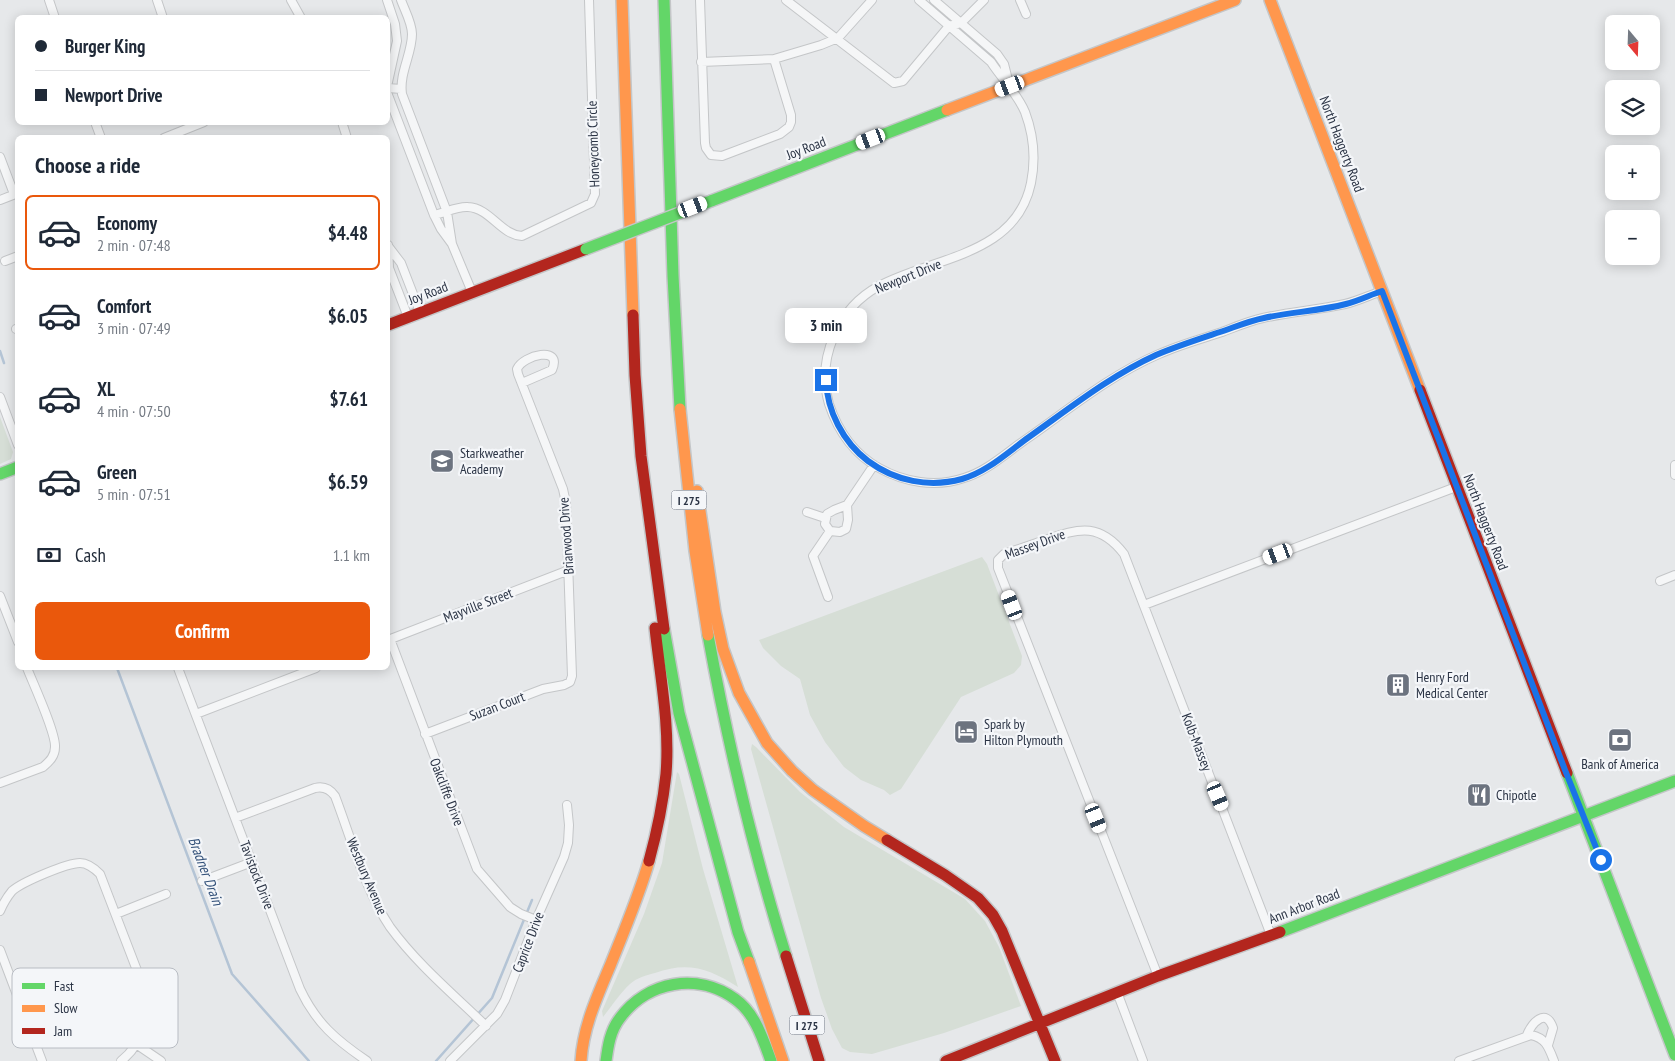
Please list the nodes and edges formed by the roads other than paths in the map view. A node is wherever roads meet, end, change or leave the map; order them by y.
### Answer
1 (49, 0) edge
2 (157, 0) edge
3 (291, 0) edge
4 (387, 0) edge
5 (401, 0) edge
6 (589, 0) edge
7 (622, 0) edge
8 (664, 0) edge
9 (700, 0) edge
10 (786, 0) edge
11 (872, 0) edge
12 (919, 0) edge
13 (934, 0) edge
14 (984, 0) edge
15 (1020, 0) edge
16 (1235, 0) edge
17 (1270, 0) edge
18 (1026, 14) dead end
19 (54, 15) edge
20 (162, 15) edge
21 (298, 15) edge
22 (408, 19) junction
23 (961, 23) junction
24 (395, 24) junction
25 (949, 26) junction
26 (838, 38) junction
27 (774, 59) junction
28 (701, 62) junction
29 (390, 73) edge
30 (1010, 86) junction
31 (390, 88) edge
32 (401, 89) junction
33 (390, 100) edge
34 (198, 125) edge
35 (172, 135) edge
36 (422, 147) junction
37 (409, 150) junction
38 (0, 157) edge
39 (15, 192) edge
40 (15, 194) edge
41 (0, 200) edge
42 (447, 212) junction
43 (434, 216) junction
44 (452, 244) junction
45 (390, 249) edge
46 (15, 257) edge
47 (5, 261) dead end
48 (390, 271) edge
49 (1382, 291) junction
50 (472, 292) junction
51 (420, 312) junction
52 (408, 317) junction
53 (390, 324) edge
54 (522, 383) junction
55 (0, 397) edge
56 (680, 408) junction
57 (15, 437) edge
58 (874, 465) junction
59 (1675, 465) edge
60 (15, 468) edge
61 (0, 474) edge
62 (1675, 475) edge
63 (1456, 487) junction
64 (847, 505) junction
65 (807, 512) dead end
66 (825, 518) junction
67 (830, 531) junction
68 (652, 543) junction
69 (569, 570) junction
70 (1675, 575) edge
71 (1660, 581) dead end
72 (0, 596) edge
73 (828, 597) dead end
74 (1144, 605) junction
75 (15, 634) edge
76 (390, 639) edge
77 (390, 645) edge
78 (28, 670) edge
79 (179, 670) edge
80 (311, 670) edge
81 (570, 682) joint
82 (196, 714) junction
83 (425, 734) junction
84 (1675, 781) edge
85 (0, 783) edge
86 (567, 804) dead end
87 (1584, 816) junction
88 (235, 818) junction
89 (252, 862) junction
90 (202, 880) dead end
91 (166, 894) dead end
92 (0, 911) edge
93 (116, 914) junction
94 (536, 920) junction
95 (1271, 935) junction
96 (0, 950) edge
97 (135, 968) edge
98 (1158, 976) junction
99 (12, 982) edge
100 (1116, 992) junction
101 (1040, 1023) junction
102 (486, 1026) junction
103 (1527, 1035) junction
104 (1548, 1045) junction
105 (37, 1048) edge
106 (132, 1048) edge
107 (142, 1048) edge
108 (1675, 1055) edge
109 (42, 1061) edge
110 (121, 1061) edge
111 (161, 1061) edge
112 (367, 1061) edge
113 (450, 1061) edge
114 (582, 1061) edge
115 (606, 1061) edge
116 (771, 1061) edge
117 (783, 1061) edge
118 (819, 1061) edge
119 (946, 1061) edge
120 (1055, 1061) edge
121 (1143, 1061) edge
122 (1459, 1061) edge
123 (1554, 1061) edge

1 - 19 street
2 - 20 street
3 - 21 street
4 - 24 street
5 - 22 street
6 - 42 street, Honeycomb Circle
7 - 68 main road, I 275
8 - 56 main road, I 275
9 - 28 street
10 - 26 street
11 - 26 street
12 - 25 street
13 - 23 street
14 - 23 street
15 - 18 street
16 - 30 main road, Joy Road
17 - 49 main road, North Haggerty Road
22 - 24 street
22 - 32 street
23 - 25 street
23 - 30 street
24 - 29 street
25 - 26 street
25 - 30 street
26 - 27 street
27 - 28 street
27 - 28 street
30 - 50 main road, Joy Road, bridge
30 - 58 street, Newport Drive
31 - 32 street
32 - 36 street
33 - 37 street
34 - 35 street
36 - 37 street
36 - 42 street
37 - 43 street
38 - 39 street
40 - 41 street
42 - 43 street, Honeycomb Circle
42 - 44 street
43 - 44 street
44 - 50 street
45 - 51 street
46 - 47 street
48 - 52 street
49 - 58 street, Newport Drive
49 - 63 main road, North Haggerty Road
50 - 51 main road, Joy Road
51 - 52 main road, Joy Road
52 - 53 main road, Joy Road
54 - 54 street, Briarwood Drive
54 - 69 street, Briarwood Drive
55 - 57 street
56 - 101 main road
56 - 118 main road, I 275
58 - 64 street
59 - 62 street
60 - 61 main road
63 - 74 street
63 - 87 main road, North Haggerty Road
64 - 66 street
64 - 67 street
65 - 66 street
66 - 67 street
67 - 73 street
68 - 114 main road
68 - 117 main road, I 275
69 - 76 street, Mayville Street
69 - 81 street, Briarwood Drive
70 - 71 street
72 - 75 street
74 - 95 street, Kolb-Massey
74 - 98 street, Massey Drive
77 - 83 street, Oakcliffe Drive
78 - 85 street
79 - 82 street, Tavistock Drive
80 - 82 street
81 - 83 street, Suzan Court
82 - 88 street, Tavistock Drive
83 - 94 street, Oakcliffe Drive
84 - 87 main road, Ann Arbor Road
86 - 94 street, Caprice Drive
87 - 95 main road, Ann Arbor Road
87 - 108 main road, North Haggerty Road
88 - 89 street, Tavistock Drive
88 - 102 street, Westbury Avenue
89 - 90 street
89 - 112 street, Tavistock Drive
91 - 93 street
92 - 93 street
93 - 97 street
94 - 102 street, Caprice Drive
95 - 98 main road, Ann Arbor Road
96 - 99 street
98 - 100 main road, Ann Arbor Road
100 - 101 main road, Ann Arbor Road
100 - 121 street
101 - 119 main road, Ann Arbor Road
101 - 120 main road
102 - 113 street, Caprice Drive
103 - 104 street
103 - 104 street
103 - 122 street
104 - 123 street
105 - 109 street
106 - 110 street
107 - 111 street
115 - 116 main road

